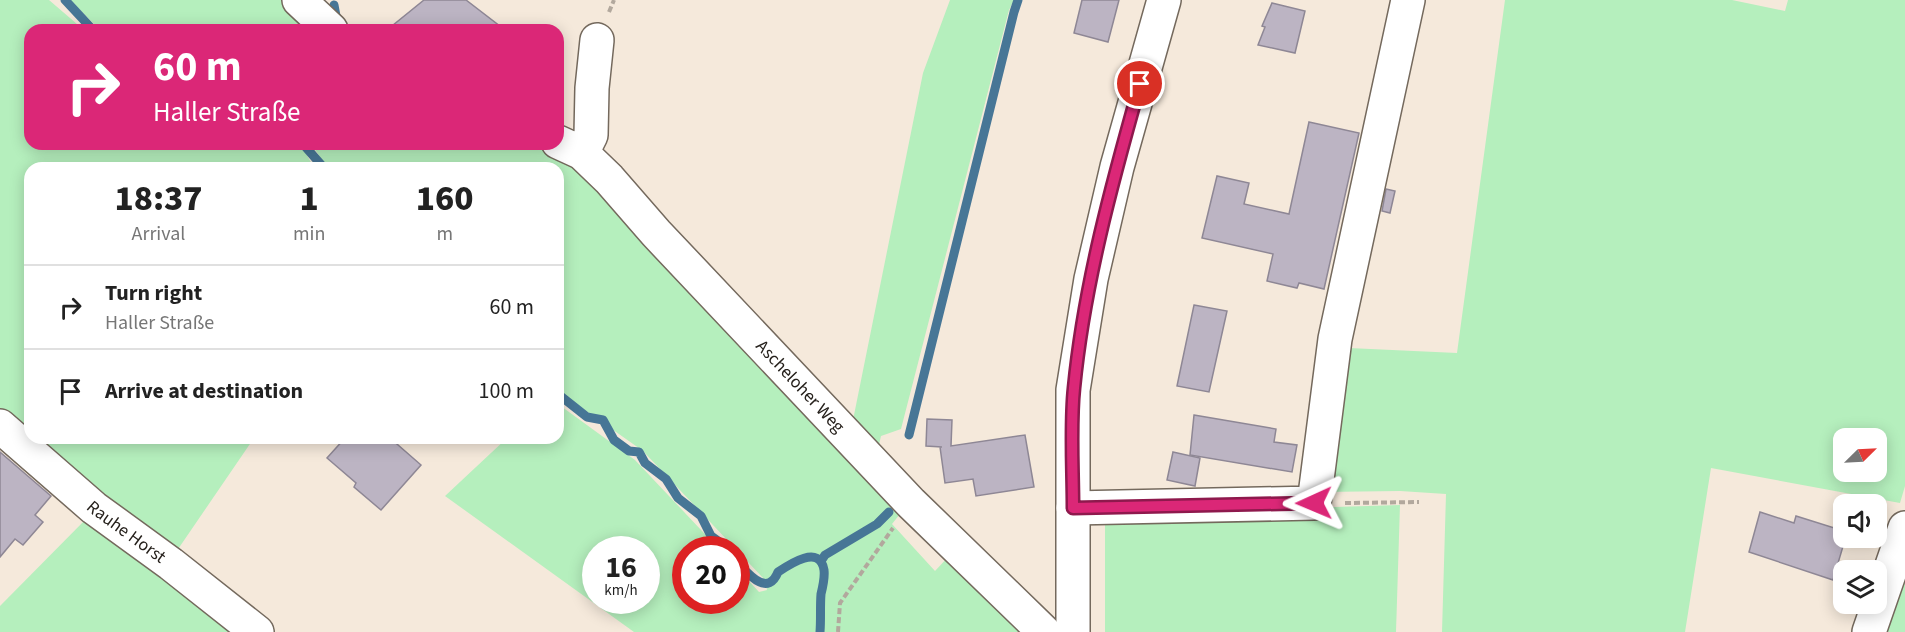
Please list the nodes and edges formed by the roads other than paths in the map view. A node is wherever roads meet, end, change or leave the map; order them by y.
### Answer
1 (299, 0) edge
2 (1164, 0) edge
3 (1408, 0) edge
4 (325, 24) edge
5 (597, 40) dead end
6 (570, 147) edge
7 (0, 426) edge
8 (1073, 508) junction
9 (1905, 528) edge
10 (257, 632) edge
11 (1044, 632) edge
12 (1073, 632) edge
13 (1869, 632) edge

1 - 4 street
2 - 8 street
3 - 8 street
5 - 6 street
6 - 11 street, Ascheloher Weg
7 - 10 street, Rauhe Horst
8 - 12 street
9 - 13 street

